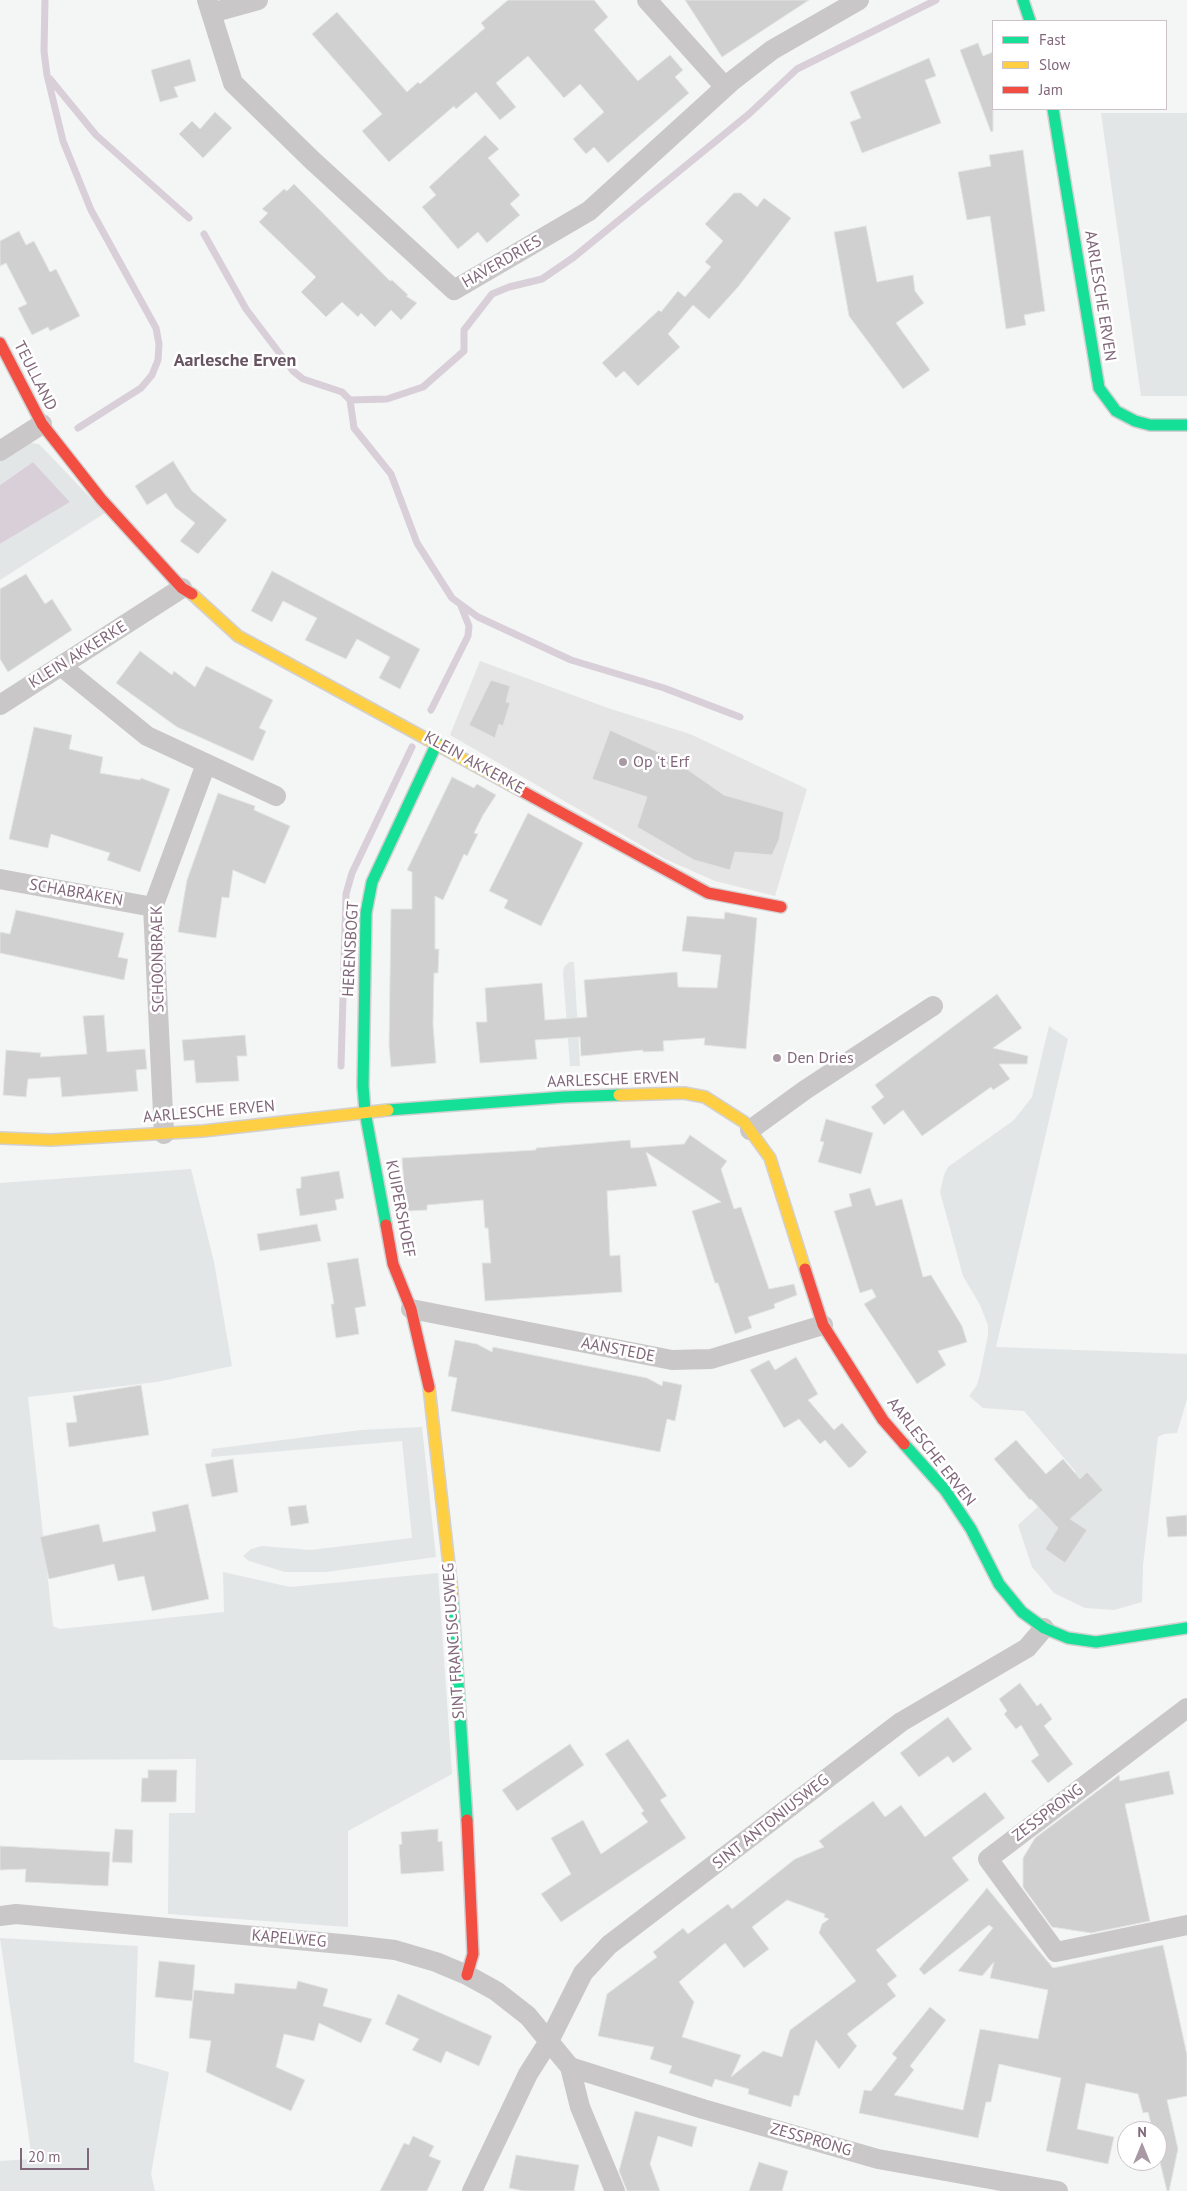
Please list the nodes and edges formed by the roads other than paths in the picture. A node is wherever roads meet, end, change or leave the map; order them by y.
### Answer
1 (258, 0) edge
2 (647, 0) edge
3 (859, 0) edge
4 (1022, 0) edge
5 (209, 7) edge
6 (1030, 20) edge
7 (725, 87) junction
8 (1053, 110) edge
9 (0, 343) edge
10 (42, 424) junction
11 (1187, 425) edge
12 (0, 451) edge
13 (182, 588) junction
14 (61, 666) junction
15 (0, 705) edge
16 (437, 743) junction
17 (206, 764) junction
18 (276, 796) dead end
19 (0, 879) edge
20 (153, 907) junction
21 (781, 907) dead end
22 (933, 1006) dead end
23 (365, 1112) junction
24 (750, 1130) junction
25 (164, 1134) junction
26 (0, 1138) edge
27 (411, 1309) junction
28 (823, 1325) junction
29 (1044, 1628) junction
30 (1187, 1628) edge
31 (1187, 1708) edge
32 (0, 1916) edge
33 (1187, 1925) edge
34 (467, 1975) junction
35 (549, 2041) junction
36 (570, 2067) junction
37 (472, 2191) edge
38 (614, 2191) edge
39 (1058, 2191) edge

1 - 5 street
2 - 7 street
3 - 7 street, HAVERDRIES
4 - 6 street
5 - 7 street, HAVERDRIES
8 - 11 street, AARLESCHE ERVEN
9 - 10 street, TEULLAND
10 - 12 street
10 - 13 street, KLEIN AKKERKE
13 - 14 street, KLEIN AKKERKE
13 - 16 street, KLEIN AKKERKE
14 - 15 street, KLEIN AKKERKE
14 - 17 street
16 - 21 street, KLEIN AKKERKE
16 - 23 street, HERENSBOGT
17 - 18 street
17 - 20 street, SCHOONBRAEK
19 - 20 street, SCHABRAKEN
20 - 25 street, SCHOONBRAEK
22 - 24 street
23 - 24 street, AARLESCHE ERVEN
23 - 25 street, AARLESCHE ERVEN
23 - 27 street, KUIPERSHOEF
24 - 28 street, AARLESCHE ERVEN
25 - 26 street, AARLESCHE ERVEN
27 - 28 street, AANSTEDE
27 - 34 street, SINT FRANCISCUSWEG
28 - 29 street, AARLESCHE ERVEN
29 - 30 street
29 - 35 street, SINT ANTONIUSWEG
31 - 33 street, ZESSPRONG
32 - 34 street, KAPELWEG
34 - 35 street, KAPELWEG
35 - 36 street
35 - 37 street
36 - 38 street
36 - 39 street, ZESSPRONG

